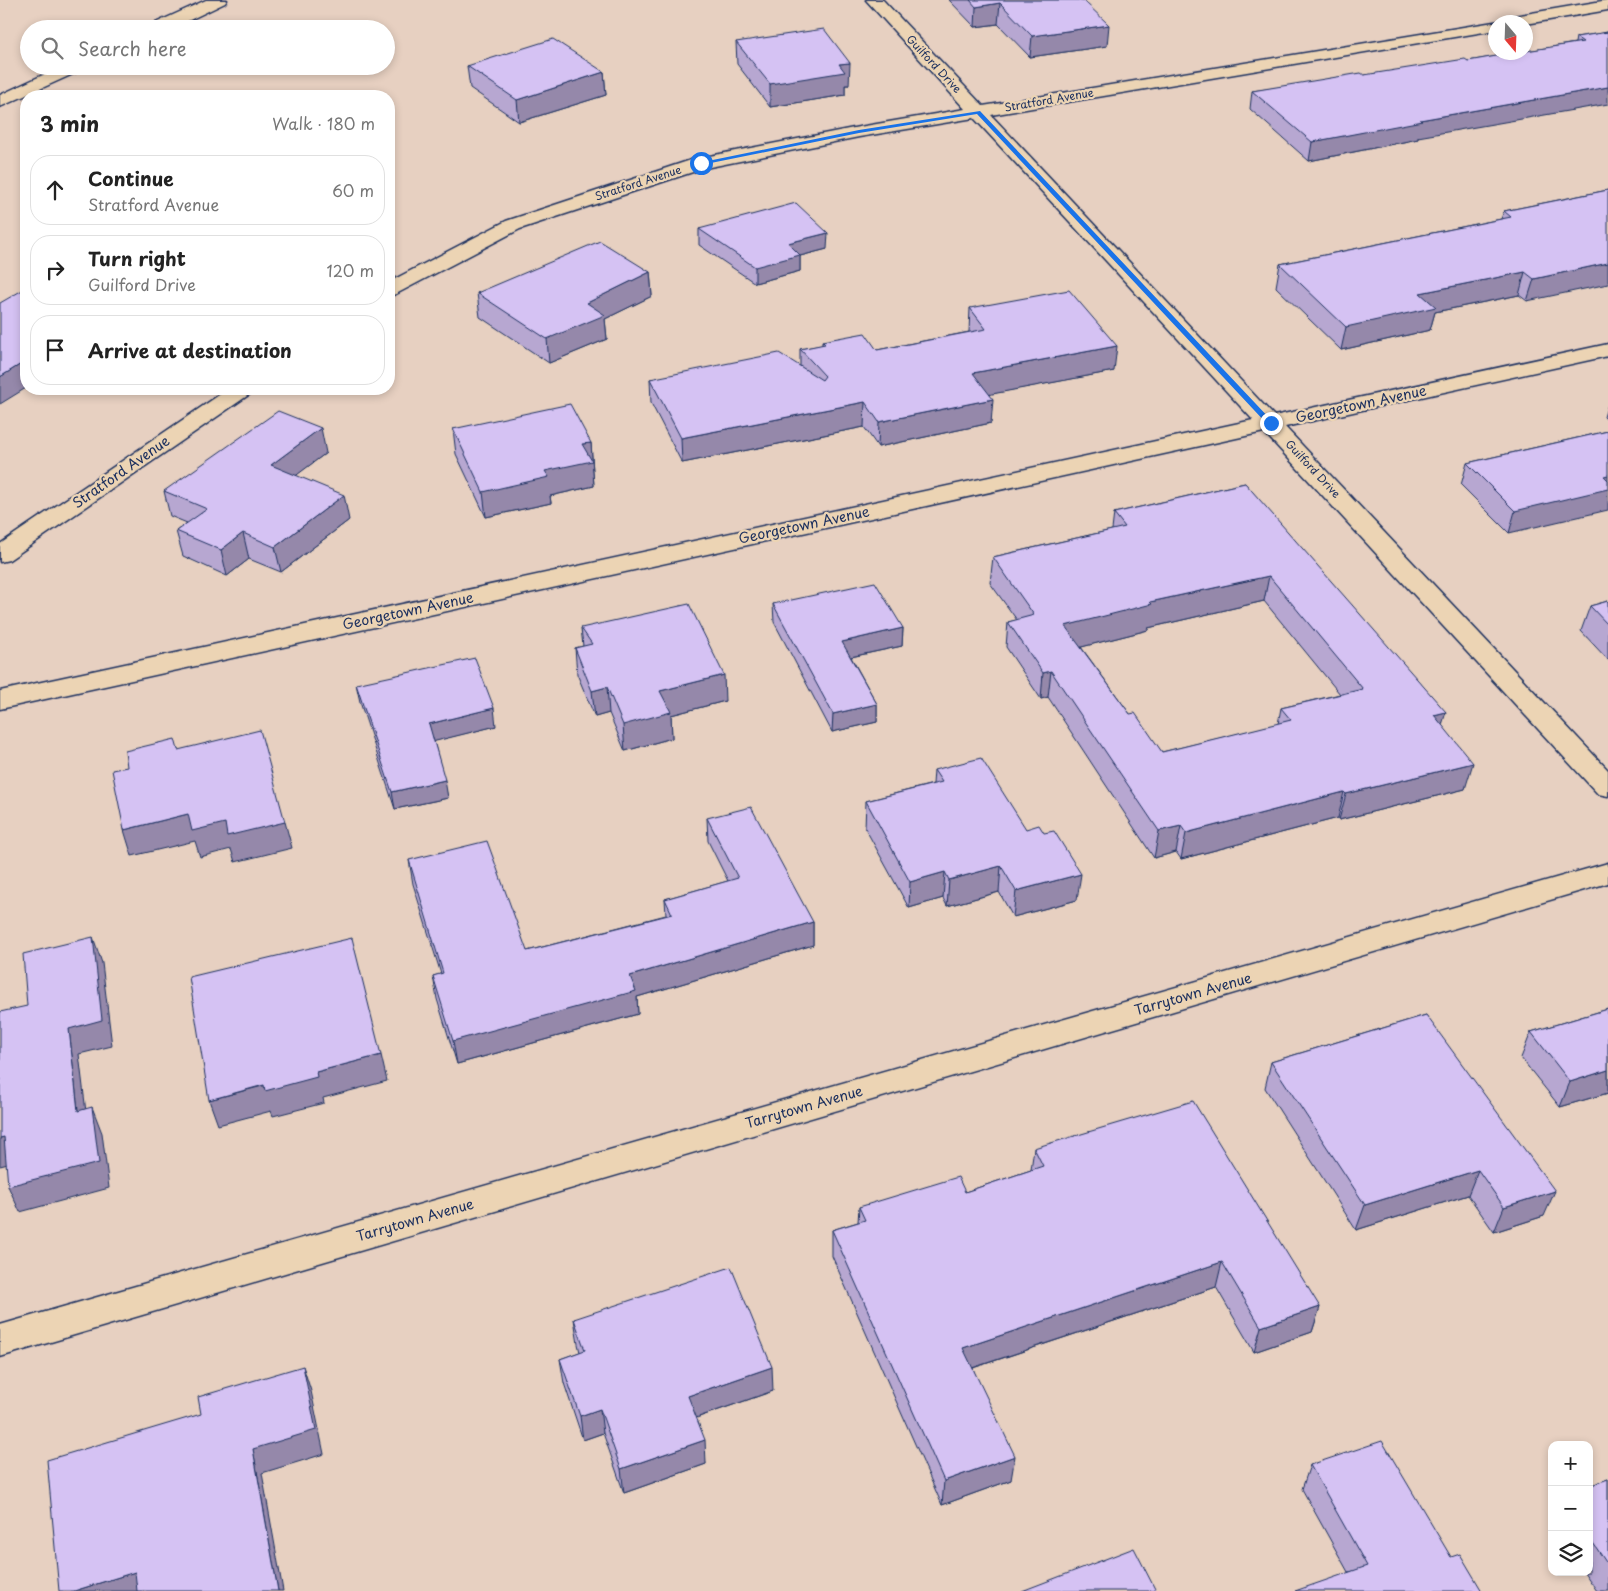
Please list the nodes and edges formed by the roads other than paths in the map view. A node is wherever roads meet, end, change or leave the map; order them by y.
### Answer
1 (219, 0) edge
2 (874, 0) edge
3 (1608, 5) edge
4 (1533, 18) edge
5 (176, 20) edge
6 (1488, 26) edge
7 (57, 75) edge
8 (25, 90) edge
9 (20, 93) edge
10 (0, 102) edge
11 (978, 112) junction
12 (395, 287) edge
13 (1608, 350) edge
14 (233, 395) edge
15 (1271, 423) junction
16 (0, 555) edge
17 (0, 700) edge
18 (1608, 786) edge
19 (1608, 873) edge
20 (0, 1341) edge

1 - 5 street
2 - 11 street, Guilford Drive
3 - 4 street
6 - 11 street, Stratford Avenue
7 - 8 street
9 - 10 street
11 - 12 street, Stratford Avenue
11 - 15 street, Guilford Drive
13 - 15 street, Georgetown Avenue
14 - 16 street, Stratford Avenue
15 - 17 street, Georgetown Avenue
15 - 18 street, Guilford Drive
19 - 20 street, Tarrytown Avenue

